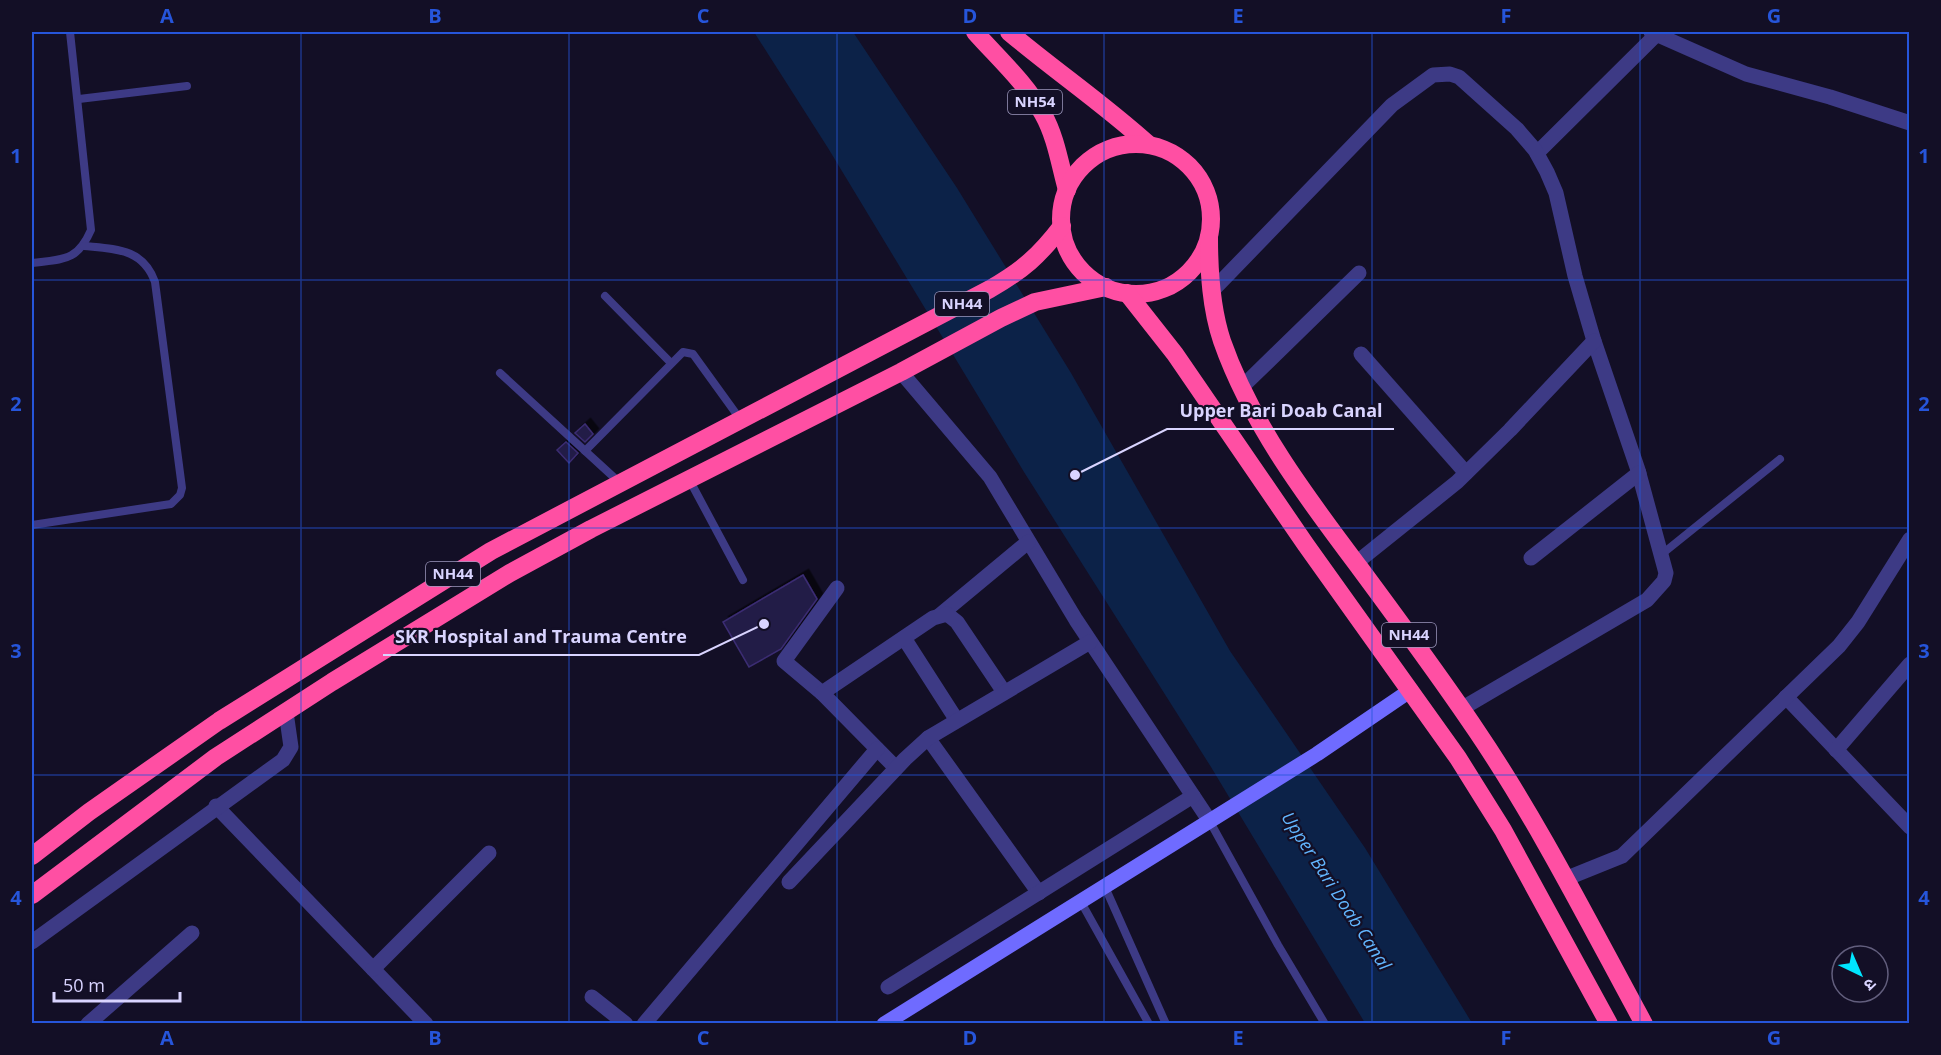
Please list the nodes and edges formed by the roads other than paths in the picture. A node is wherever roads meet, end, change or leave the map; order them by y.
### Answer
1 (70, 32) edge
2 (975, 32) edge
3 (1009, 32) edge
4 (1655, 33) edge
5 (187, 86) dead end
6 (79, 99) junction
7 (1910, 123) edge
8 (1148, 144) junction
9 (1537, 153) junction
10 (1067, 190) junction
11 (1062, 226) junction
12 (1209, 238) junction
13 (84, 246) junction
14 (32, 263) edge
15 (1359, 273) dead end
16 (1106, 287) junction
17 (1211, 292) junction
18 (1127, 293) junction
19 (605, 296) dead end
20 (1594, 341) junction
21 (1361, 354) dead end
22 (670, 363) junction
23 (908, 368) junction
24 (500, 374) dead end
25 (1242, 387) junction
26 (740, 419) junction
27 (585, 451) junction
28 (1780, 459) dead end
29 (1466, 473) junction
30 (1638, 473) junction
31 (690, 481) junction
32 (620, 482) junction
33 (32, 525) edge
34 (1910, 539) edge
35 (1028, 542) junction
36 (1662, 554) junction
37 (1531, 558) dead end
38 (1356, 563) junction
39 (743, 580) dead end
40 (837, 588) dead end
41 (940, 615) junction
42 (904, 638) junction
43 (1090, 642) junction
44 (1910, 664) edge
45 (1411, 690) junction
46 (1004, 692) junction
47 (822, 693) junction
48 (1786, 697) junction
49 (1461, 708) junction
50 (285, 712) junction
51 (956, 719) junction
52 (928, 738) junction
53 (877, 749) junction
54 (1836, 750) junction
55 (896, 768) junction
56 (1193, 796) junction
57 (216, 806) junction
58 (1209, 820) junction
59 (1910, 828) edge
60 (489, 853) dead end
61 (32, 856) edge
62 (1565, 879) junction
63 (789, 882) dead end
64 (1105, 887) junction
65 (1039, 893) junction
66 (32, 895) edge
67 (1081, 902) junction
68 (192, 933) dead end
69 (32, 942) edge
70 (373, 969) junction
71 (888, 987) dead end
72 (592, 997) dead end
73 (88, 1023) edge
74 (426, 1023) edge
75 (626, 1023) edge
76 (644, 1023) edge
77 (884, 1023) edge
78 (1149, 1023) edge
79 (1166, 1023) edge
80 (1325, 1023) edge
81 (1609, 1023) edge
82 (1644, 1023) edge

1 - 6 lane
2 - 10 highway, NH54
3 - 8 highway, NH54
4 - 7 street
4 - 9 street
5 - 6 lane
6 - 13 lane
8 - 10 highway, NH44
8 - 12 highway, NH44
9 - 17 street
9 - 20 street
10 - 11 highway, NH44
11 - 16 highway, NH44
11 - 26 highway, NH44
12 - 17 highway, NH44
12 - 18 highway, NH44
13 - 14 lane
13 - 33 lane
15 - 25 street
16 - 18 highway, NH44
16 - 23 highway, NH44
17 - 25 highway, NH44
18 - 45 highway, NH44
19 - 22 lane
20 - 29 street
20 - 30 street
21 - 29 street
22 - 26 lane
22 - 27 lane
23 - 31 highway, NH44
23 - 35 street
24 - 27 lane
25 - 38 highway, NH44
26 - 32 highway, NH44
27 - 32 lane
28 - 36 lane
29 - 38 street
30 - 36 street
30 - 37 street
31 - 39 lane
31 - 50 highway, NH44
32 - 61 highway, NH44
34 - 48 street
35 - 41 street
35 - 43 street
36 - 49 street
38 - 49 highway, NH44
40 - 47 street
41 - 42 street
41 - 46 street
42 - 47 street
42 - 51 street
43 - 46 street
43 - 56 street
44 - 54 street
45 - 58 street
45 - 81 highway, NH44
46 - 51 street
47 - 53 street
48 - 54 street
48 - 62 street
49 - 62 highway, NH44
50 - 57 street
50 - 66 highway, NH44
51 - 52 street
52 - 55 street
52 - 65 street
53 - 55 street
53 - 76 street
54 - 59 street
55 - 63 street
56 - 58 street
56 - 65 street
57 - 69 street
57 - 70 street
58 - 64 street
58 - 80 lane
60 - 70 street
62 - 82 highway, NH44
64 - 67 street
64 - 79 lane
65 - 71 street
67 - 77 street
67 - 78 lane
68 - 73 street
70 - 74 street
72 - 75 street

